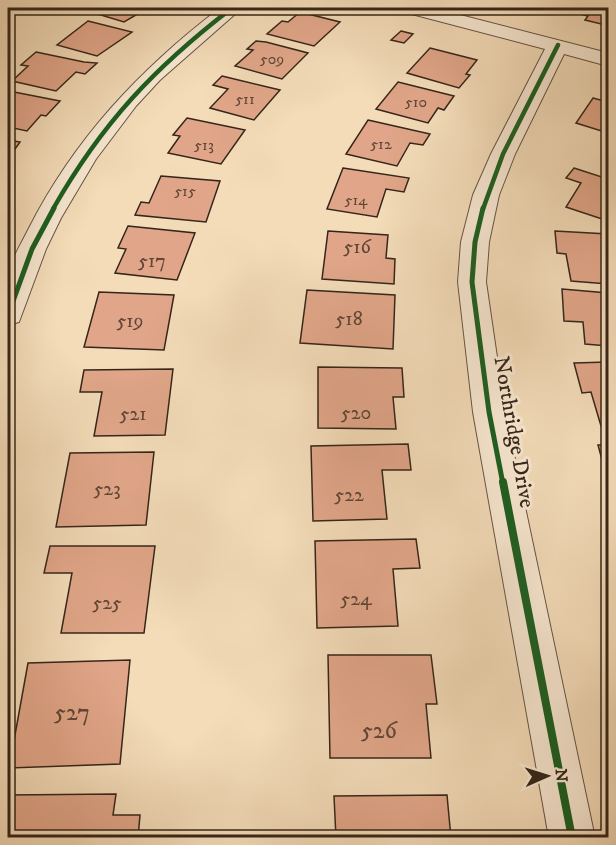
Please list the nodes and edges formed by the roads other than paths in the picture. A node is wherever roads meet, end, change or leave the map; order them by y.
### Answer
1 (232, 8) edge
2 (411, 8) edge
3 (558, 45) junction
4 (609, 59) edge
5 (8, 315) edge
6 (572, 837) edge

1 - 5 street
2 - 3 street
3 - 4 street
3 - 6 street, Northridge Drive

